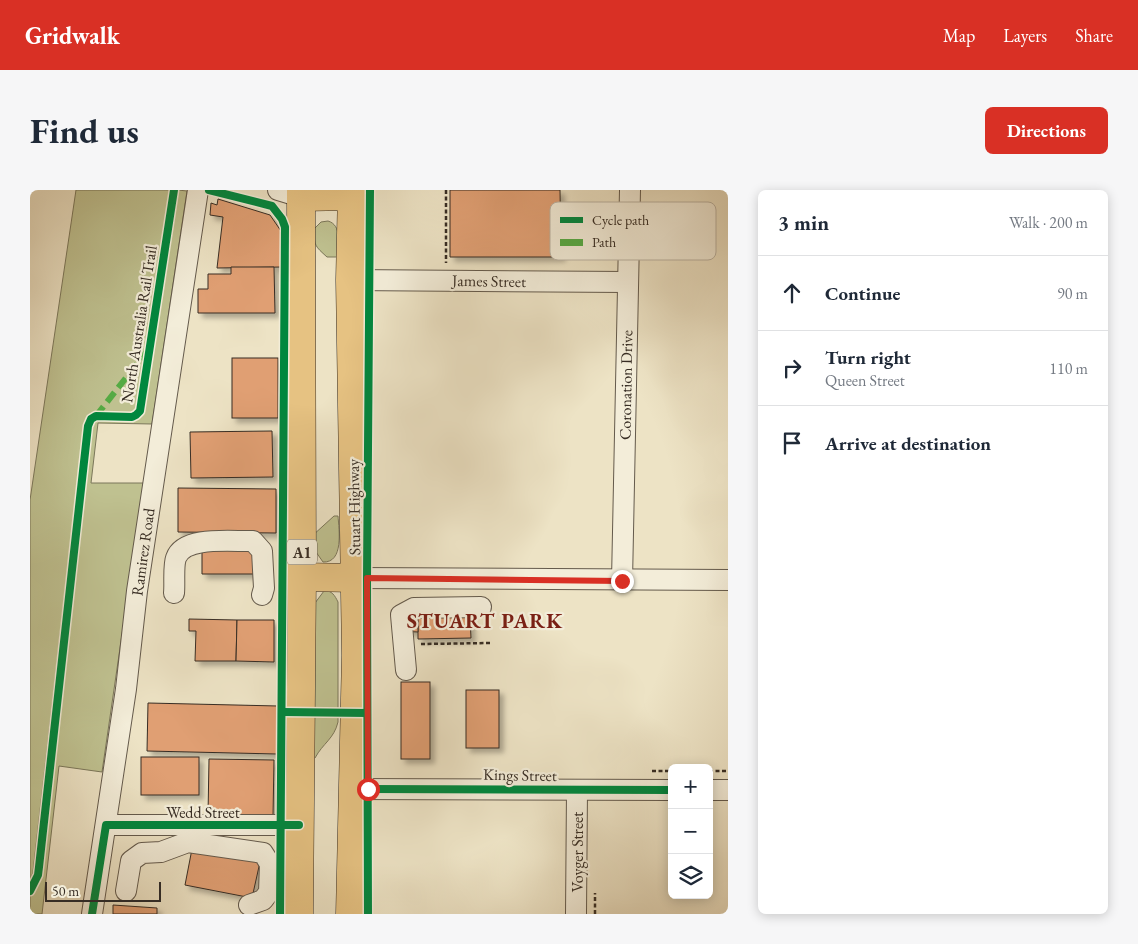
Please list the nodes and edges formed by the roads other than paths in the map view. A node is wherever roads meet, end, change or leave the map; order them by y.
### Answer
1 (198, 190) edge
2 (294, 192) edge
3 (352, 193) edge
4 (628, 260) edge
5 (350, 280) junction
6 (628, 282) junction
7 (302, 578) junction
8 (356, 578) junction
9 (728, 580) edge
10 (622, 581) junction
11 (178, 594) dead end
12 (262, 595) dead end
13 (481, 607) dead end
14 (409, 611) junction
15 (353, 789) junction
16 (577, 790) junction
17 (668, 790) edge
18 (713, 790) edge
19 (728, 790) edge
20 (106, 825) junction
21 (300, 826) junction
22 (126, 891) dead end
23 (249, 905) dead end
24 (92, 914) edge
25 (299, 914) edge
26 (350, 914) edge
27 (576, 914) edge

1 - 20 street, Ramirez Road
2 - 3 highway
2 - 7 highway, A1
3 - 5 highway, Stuart Highway
4 - 6 street, Coronation Drive
5 - 6 street, James Street
5 - 8 highway, Stuart Highway
6 - 10 street, Coronation Drive
7 - 8 highway
7 - 21 highway, A1
8 - 10 street
8 - 15 highway, Stuart Highway
9 - 10 street
11 - 12 street
13 - 14 street
14 - 14 street
15 - 16 street, Kings Street
15 - 26 highway, Stuart Highway
16 - 17 street, Kings Street
16 - 27 street, Voyger Street
18 - 19 street
20 - 21 street, Wedd Street
20 - 24 street, Ramirez Road
21 - 25 highway, A1
22 - 23 street

